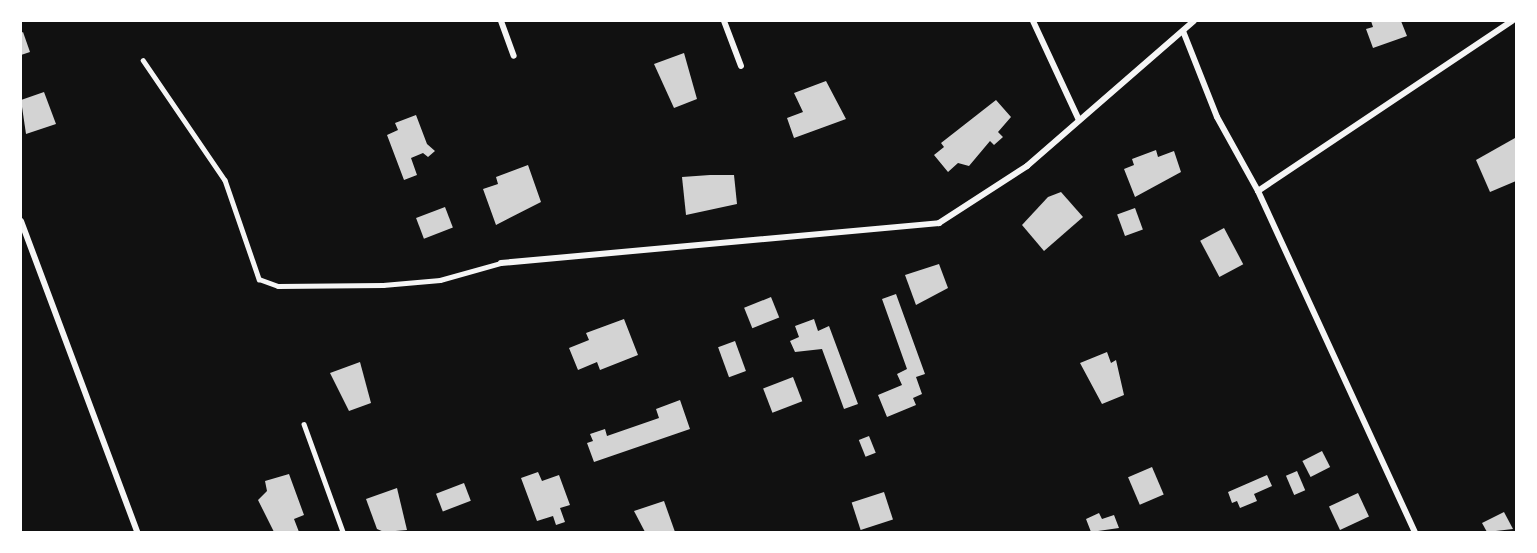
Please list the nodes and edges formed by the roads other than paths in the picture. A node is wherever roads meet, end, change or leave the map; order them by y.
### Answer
1 (501, 21) edge
2 (724, 21) edge
3 (1033, 21) edge
4 (1194, 21) edge
5 (1512, 21) edge
6 (1183, 31) junction
7 (514, 56) dead end
8 (143, 60) dead end
9 (741, 66) dead end
10 (1079, 120) junction
11 (1258, 191) junction
12 (21, 221) edge
13 (501, 263) joint
14 (304, 424) dead end
15 (138, 532) edge
16 (343, 532) edge
17 (1415, 532) edge

1 - 7 street
2 - 9 street
3 - 10 street
4 - 6 street
5 - 11 street
6 - 10 street
6 - 11 street
8 - 13 lane
10 - 13 street
11 - 17 street
12 - 15 street
14 - 16 lane

